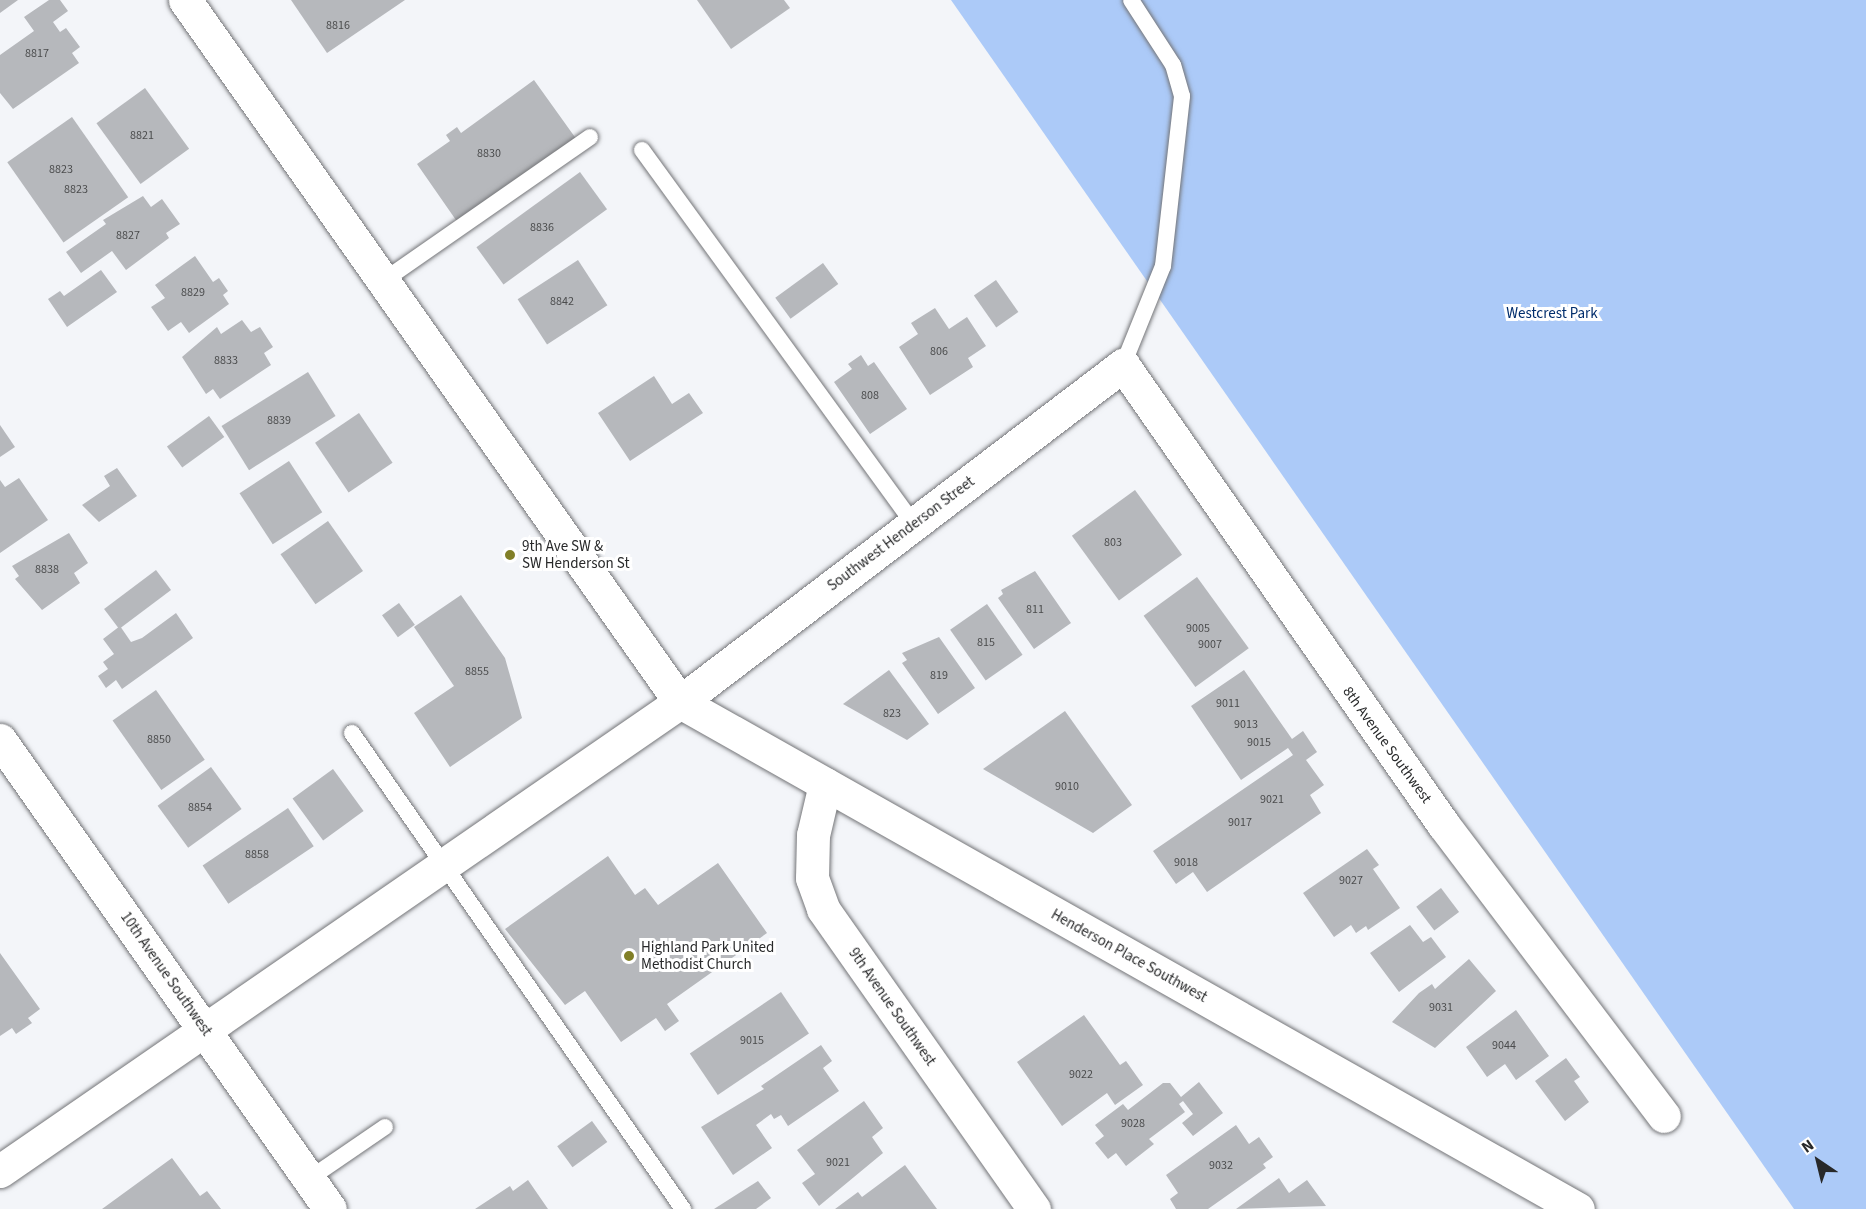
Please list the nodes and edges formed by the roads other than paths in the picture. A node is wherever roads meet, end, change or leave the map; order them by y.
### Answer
1 (185, 0) edge
2 (1131, 0) edge
3 (590, 137) dead end
4 (642, 150) dead end
5 (383, 281) junction
6 (1123, 365) junction
7 (914, 524) junction
8 (680, 702) junction
9 (352, 733) dead end
10 (0, 740) edge
11 (825, 784) junction
12 (445, 866) junction
13 (207, 1031) junction
14 (1664, 1116) dead end
15 (385, 1127) dead end
16 (0, 1171) edge
17 (309, 1179) junction
18 (330, 1209) edge
19 (683, 1209) edge
20 (1034, 1209) edge
21 (1578, 1209) edge

1 - 5 street
2 - 6 lane
3 - 5 lane
4 - 7 lane
5 - 8 street
6 - 7 street, Southwest Henderson Street
6 - 14 street, 8th Avenue Southwest
7 - 8 street, Southwest Henderson Street
8 - 11 street, Henderson Place Southwest
8 - 12 street, Southwest Henderson Street
9 - 12 lane
10 - 13 street, 10th Avenue Southwest
11 - 20 street, 9th Avenue Southwest
11 - 21 street, Henderson Place Southwest
12 - 13 street, Southwest Henderson Street
12 - 19 lane
13 - 16 street, Southwest Henderson Street
13 - 17 street, 10th Avenue Southwest
15 - 17 lane
17 - 18 street, 10th Avenue Southwest

